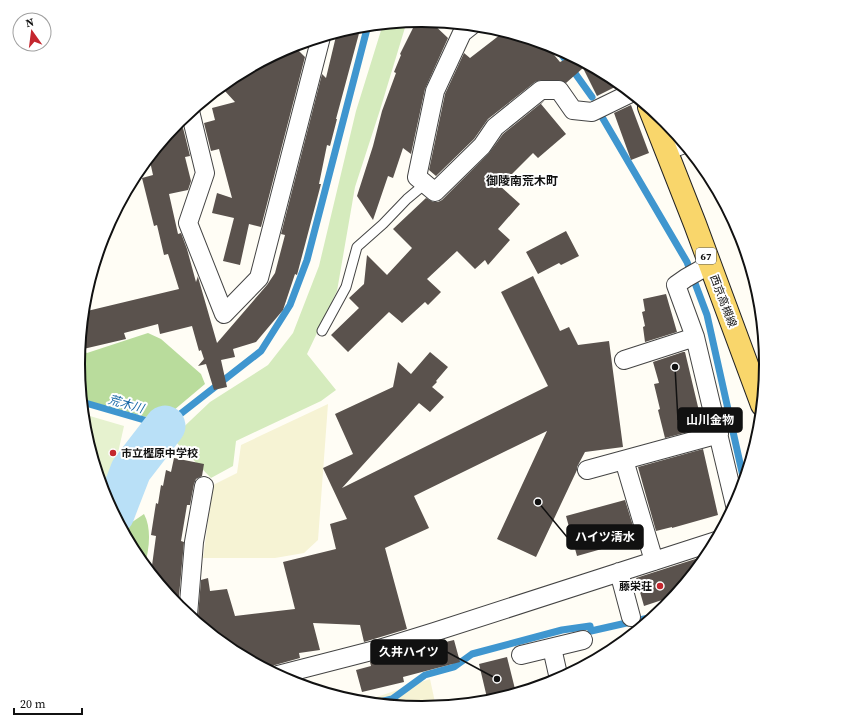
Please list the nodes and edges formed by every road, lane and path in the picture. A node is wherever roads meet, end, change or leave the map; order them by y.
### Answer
1 (466, 30) edge
2 (317, 44) edge
3 (625, 96) edge
4 (192, 119) edge
5 (663, 130) edge
6 (675, 147) edge
7 (425, 184) junction
8 (698, 272) junction
9 (322, 331) dead end
10 (695, 337) junction
11 (624, 360) dead end
12 (757, 392) edge
13 (719, 434) junction
14 (624, 460) junction
15 (587, 470) dead end
16 (204, 486) dead end
17 (733, 494) edge
18 (707, 544) edge
19 (654, 561) junction
20 (619, 572) junction
21 (189, 606) edge
22 (631, 618) dead end
23 (583, 640) dead end
24 (552, 648) junction
25 (521, 655) dead end
26 (557, 672) edge
27 (287, 673) edge

1 - 7 street
2 - 4 street
3 - 7 street
5 - 6 main road, 西京高槻線 / 67
6 - 8 main road, 西京高槻線 / 67
7 - 9 lane
8 - 10 street
8 - 12 main road, 西京高槻線 / 67
10 - 11 street
10 - 13 street
13 - 14 street
13 - 17 street
14 - 15 street
14 - 19 street
16 - 21 street
18 - 19 street
19 - 20 street
20 - 22 street
20 - 27 street
23 - 24 street
24 - 25 street
24 - 26 street

